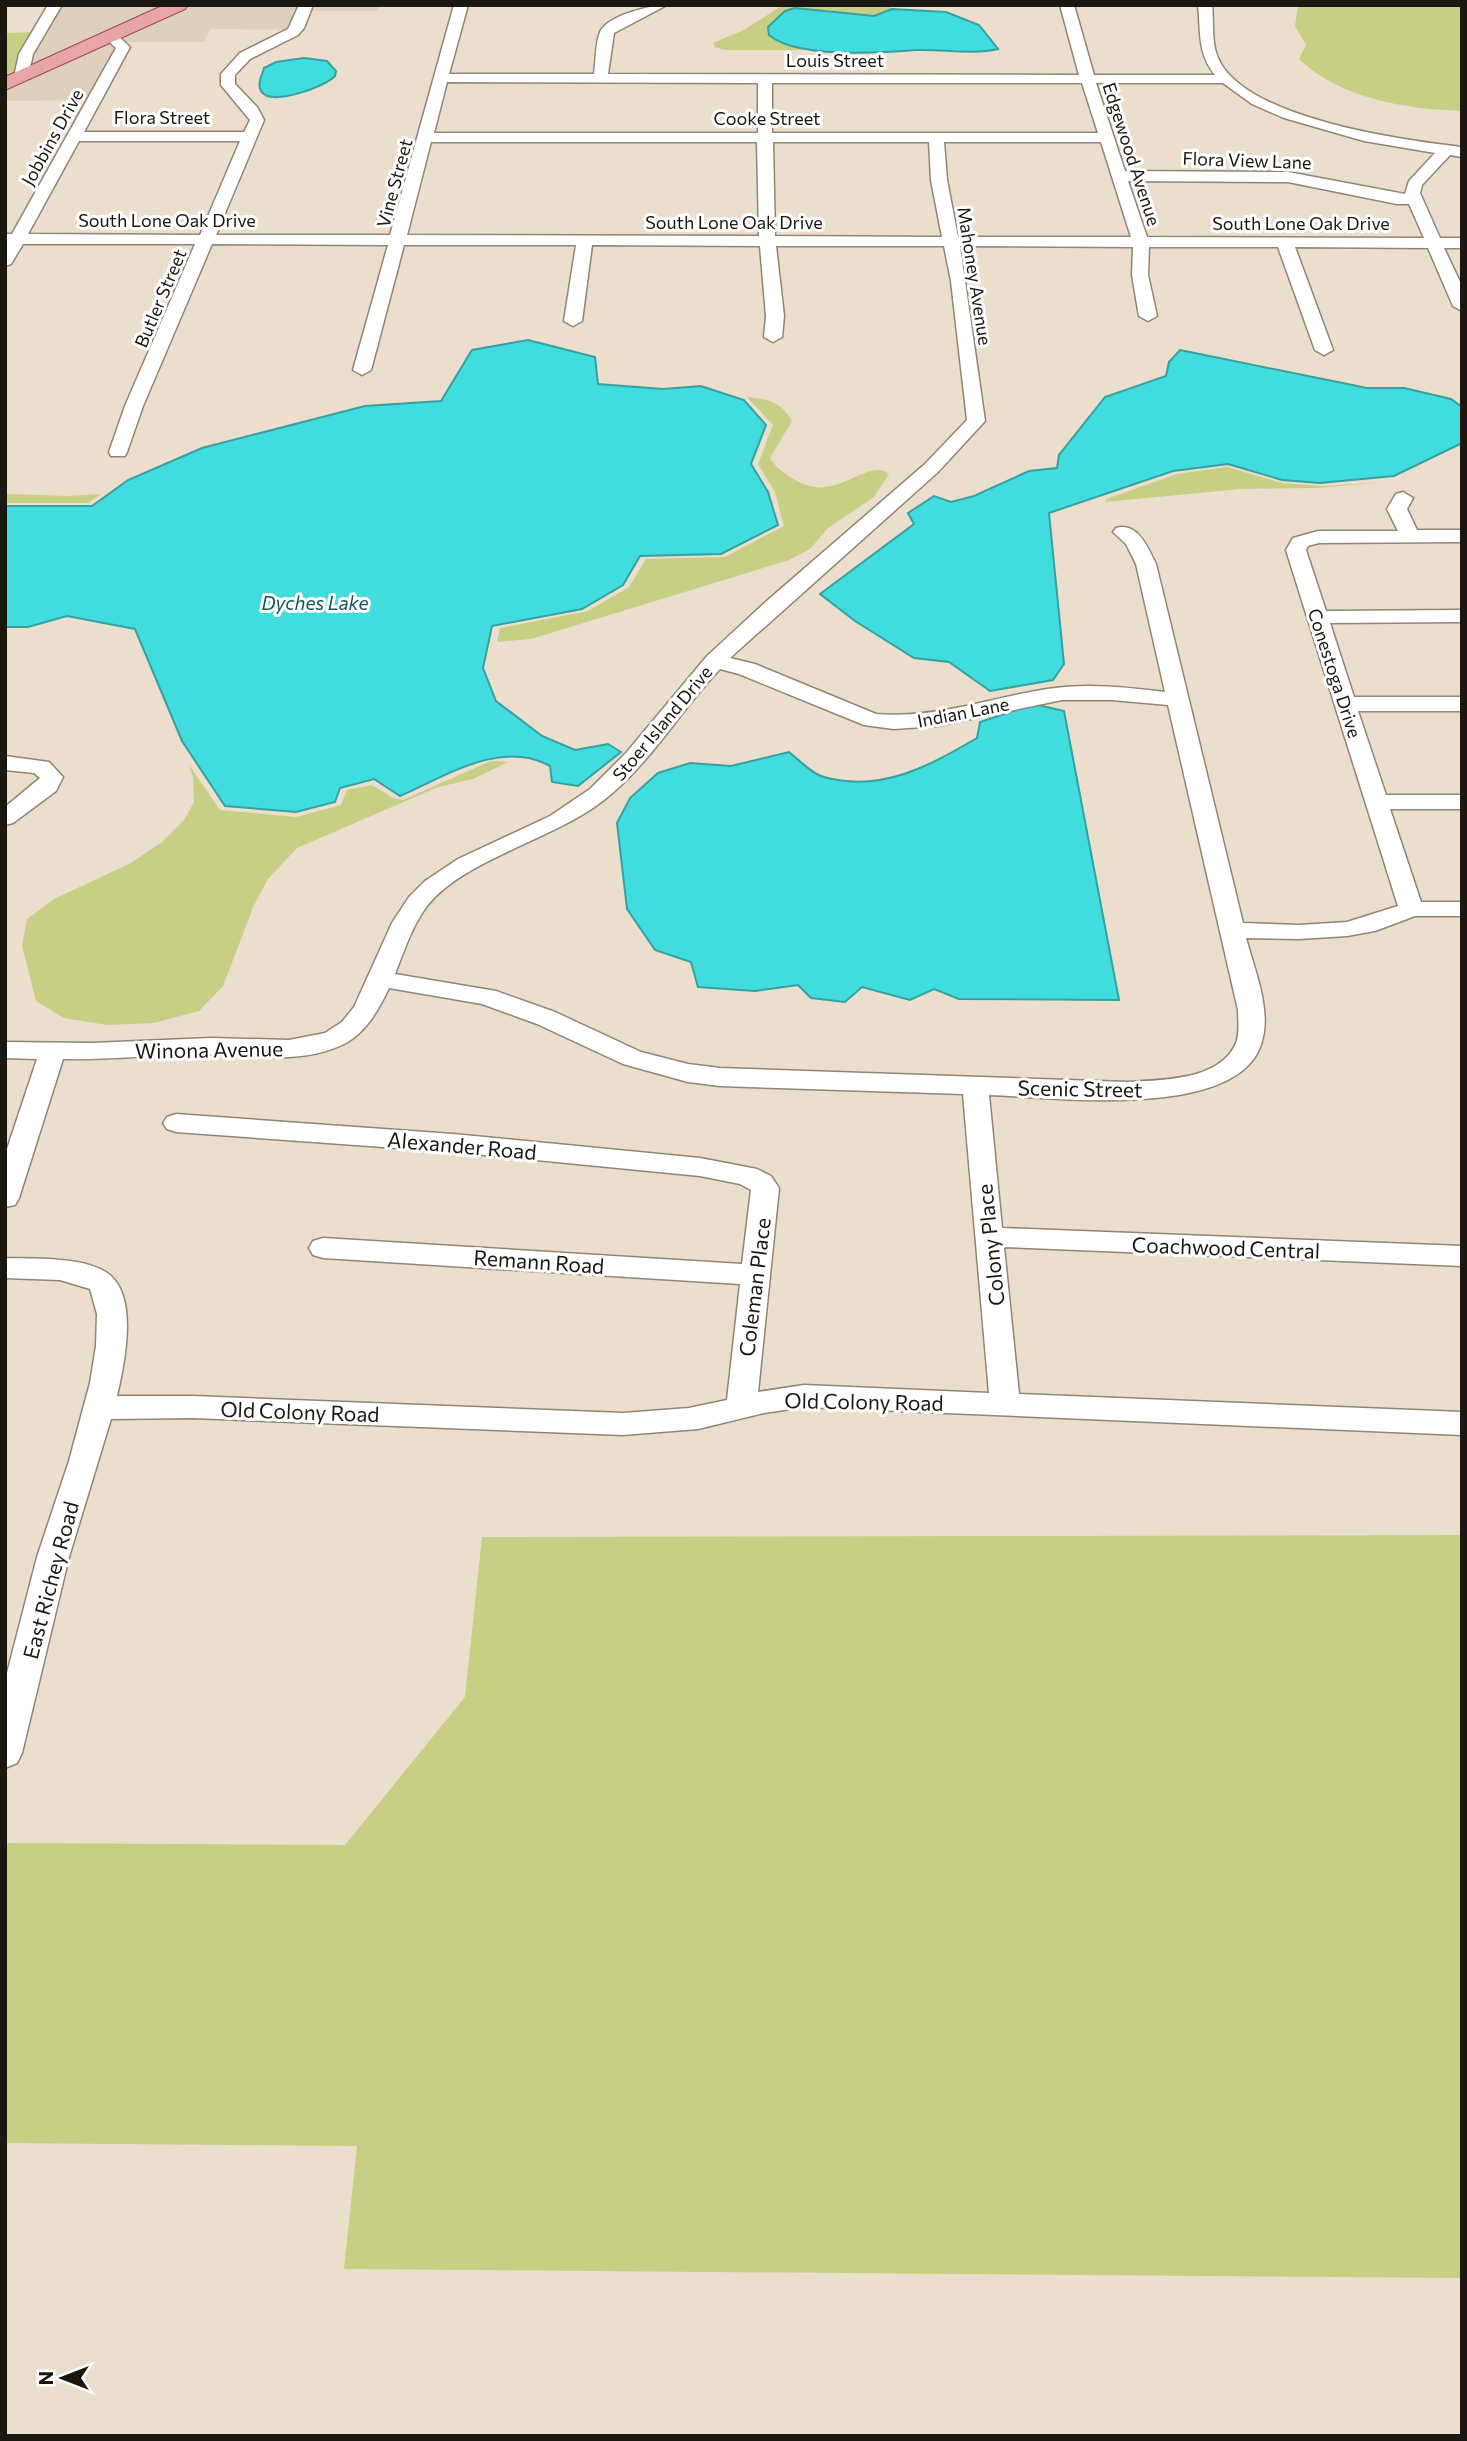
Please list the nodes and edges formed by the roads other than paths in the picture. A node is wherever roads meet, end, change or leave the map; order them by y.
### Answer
1 (55, 5) edge
2 (179, 5) edge
3 (306, 5) edge
4 (461, 5) edge
5 (660, 5) edge
6 (1067, 5) edge
7 (1205, 5) edge
8 (111, 37) junction
9 (443, 78) junction
10 (600, 79) junction
11 (765, 79) junction
12 (1226, 79) junction
13 (13, 80) edge
14 (1088, 80) junction
15 (74, 136) junction
16 (249, 137) junction
17 (426, 137) junction
18 (765, 137) junction
19 (936, 138) junction
20 (1107, 138) junction
21 (1454, 151) edge
22 (1119, 176) junction
23 (1414, 199) junction
24 (11, 239) edge
25 (206, 240) junction
26 (399, 240) junction
27 (585, 241) junction
28 (768, 242) junction
29 (951, 242) junction
30 (1141, 243) junction
31 (1286, 243) junction
32 (1433, 243) junction
33 (1462, 243) edge
34 (5, 261) edge
35 (1462, 306) edge
36 (1148, 316) dead end
37 (573, 321) dead end
38 (774, 337) dead end
39 (1324, 350) dead end
40 (362, 370) dead end
41 (976, 421) joint
42 (118, 452) dead end
43 (1403, 498) dead end
44 (1124, 531) dead end
45 (1410, 536) junction
46 (1462, 536) edge
47 (1462, 615) edge
48 (1316, 617) junction
49 (715, 660) junction
50 (1179, 700) junction
51 (1346, 704) junction
52 (1462, 704) edge
53 (6, 763) edge
54 (1378, 802) junction
55 (1462, 802) edge
56 (5, 818) edge
57 (1411, 909) junction
58 (1462, 909) edge
59 (1232, 930) junction
60 (380, 979) junction
61 (5, 1050) edge
62 (53, 1050) junction
63 (975, 1086) junction
64 (176, 1123) dead end
65 (747, 1177) joint
66 (5, 1198) edge
67 (989, 1237) junction
68 (323, 1248) dead end
69 (1462, 1256) edge
70 (5, 1268) edge
71 (754, 1275) junction
72 (1005, 1404) junction
73 (100, 1408) junction
74 (741, 1408) junction
75 (1462, 1424) edge
76 (5, 1754) edge

1 - 13 street
2 - 8 main road
3 - 16 street, Butler Street
4 - 9 street, Vine Street
5 - 10 street
6 - 14 street, Edgewood Avenue
7 - 12 street
8 - 13 main road
8 - 15 street, Jobbins Drive
9 - 10 street, Louis Street
9 - 17 street, Vine Street
10 - 11 street, Louis Street
11 - 14 street, Louis Street
11 - 18 street
12 - 14 street, Louis Street
12 - 21 street
14 - 20 street, Edgewood Avenue
15 - 16 street, Flora Street
15 - 24 street, Jobbins Drive
16 - 25 street, Butler Street
17 - 18 street, Cooke Street
17 - 26 street, Vine Street
18 - 19 street, Cooke Street
18 - 28 street
19 - 20 street, Cooke Street
19 - 29 street, Mahoney Avenue
20 - 22 street, Edgewood Avenue
21 - 23 street
22 - 23 street, Flora View Lane
22 - 30 street, Edgewood Avenue
23 - 32 street
24 - 25 street, South Lone Oak Drive
24 - 34 street, Jobbins Drive
25 - 26 street, South Lone Oak Drive
25 - 42 street, Butler Street
26 - 27 street, South Lone Oak Drive
26 - 40 street, Vine Street
27 - 28 street, South Lone Oak Drive
27 - 37 street
28 - 29 street, South Lone Oak Drive
28 - 38 street
29 - 30 street, South Lone Oak Drive
29 - 41 street, Mahoney Avenue
30 - 31 street, South Lone Oak Drive
30 - 36 street, Edgewood Avenue
31 - 32 street, South Lone Oak Drive
31 - 39 street
32 - 33 street, South Lone Oak Drive
32 - 35 street
41 - 49 street, Stoer Island Drive
43 - 45 street
44 - 50 street, Scenic Street
45 - 46 street, Conestoga Drive
45 - 48 street, Conestoga Drive
47 - 48 street
48 - 51 street, Conestoga Drive
49 - 50 street, Indian Lane
49 - 60 street, Stoer Island Drive
50 - 59 street, Scenic Street
51 - 52 street
51 - 54 street, Conestoga Drive
53 - 56 street
54 - 55 street
54 - 57 street, Conestoga Drive
57 - 58 street
57 - 59 street
59 - 63 street, Scenic Street
60 - 62 street, Winona Avenue
60 - 63 street, Scenic Street
61 - 62 street, Winona Avenue
62 - 66 street
63 - 67 street, Colony Place
64 - 65 street, Alexander Road
65 - 71 street, Coleman Place
67 - 69 street, Coachwood Central
67 - 72 street, Colony Place
68 - 71 street, Remann Road
70 - 73 street, East Richey Road
71 - 74 street, Coleman Place
72 - 74 street, Old Colony Road
72 - 75 street, Old Colony Road
73 - 74 street, Old Colony Road
73 - 76 street, East Richey Road

